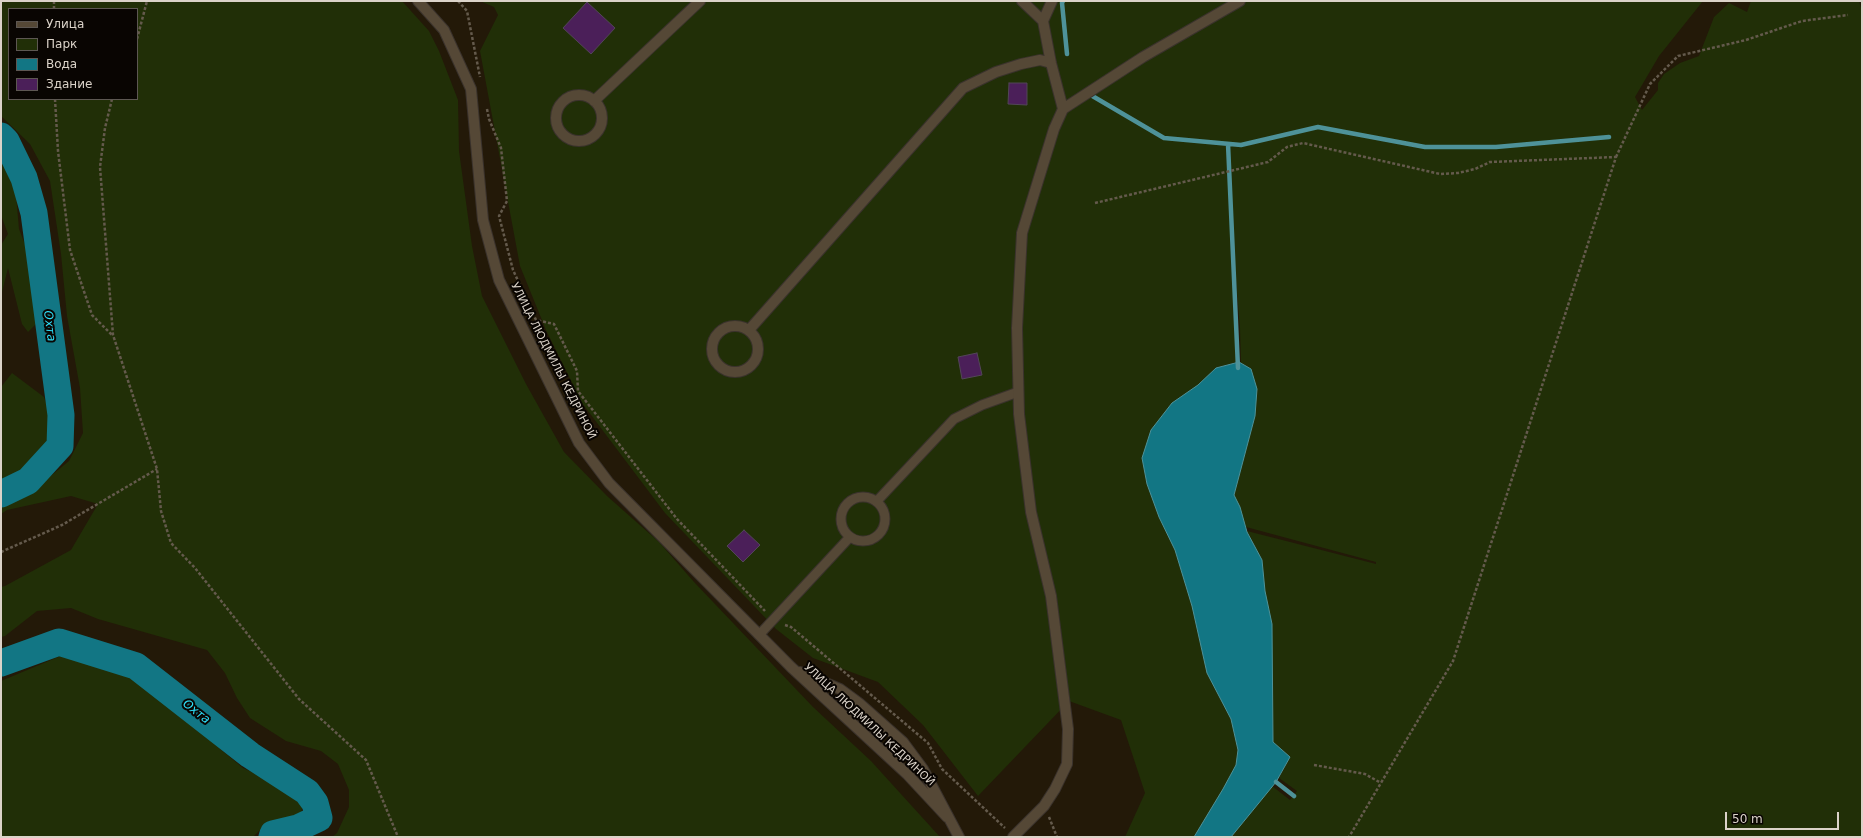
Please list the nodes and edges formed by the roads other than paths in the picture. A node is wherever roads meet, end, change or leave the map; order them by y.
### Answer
1 (418, 1) edge
2 (700, 1) edge
3 (1022, 1) edge
4 (1052, 1) edge
5 (1240, 1) edge
6 (1044, 21) junction
7 (1051, 63) junction
8 (594, 101) junction
9 (1063, 109) junction
10 (749, 330) junction
11 (1018, 392) junction
12 (877, 501) junction
13 (849, 538) junction
14 (759, 635) junction
15 (791, 667) junction
16 (947, 817) junction
17 (959, 837) edge
18 (1013, 837) edge

1 - 14 street, УЛИЦА ЛЮДМИЛЫ КЕДРИНОЙ
2 - 8 street
3 - 6 street
4 - 6 street
5 - 9 street
6 - 7 street
7 - 9 street
7 - 10 street
8 - 8 street
9 - 11 street
10 - 10 street
11 - 12 lane
11 - 18 street
12 - 13 lane
12 - 13 lane
13 - 14 lane
14 - 15 street, УЛИЦА ЛЮДМИЛЫ КЕДРИНОЙ
15 - 16 street, УЛИЦА ЛЮДМИЛЫ КЕДРИНОЙ
15 - 16 street, УЛИЦА ЛЮДМИЛЫ КЕДРИНОЙ
16 - 17 street, УЛИЦА ЛЮДМИЛЫ КЕДРИНОЙ

